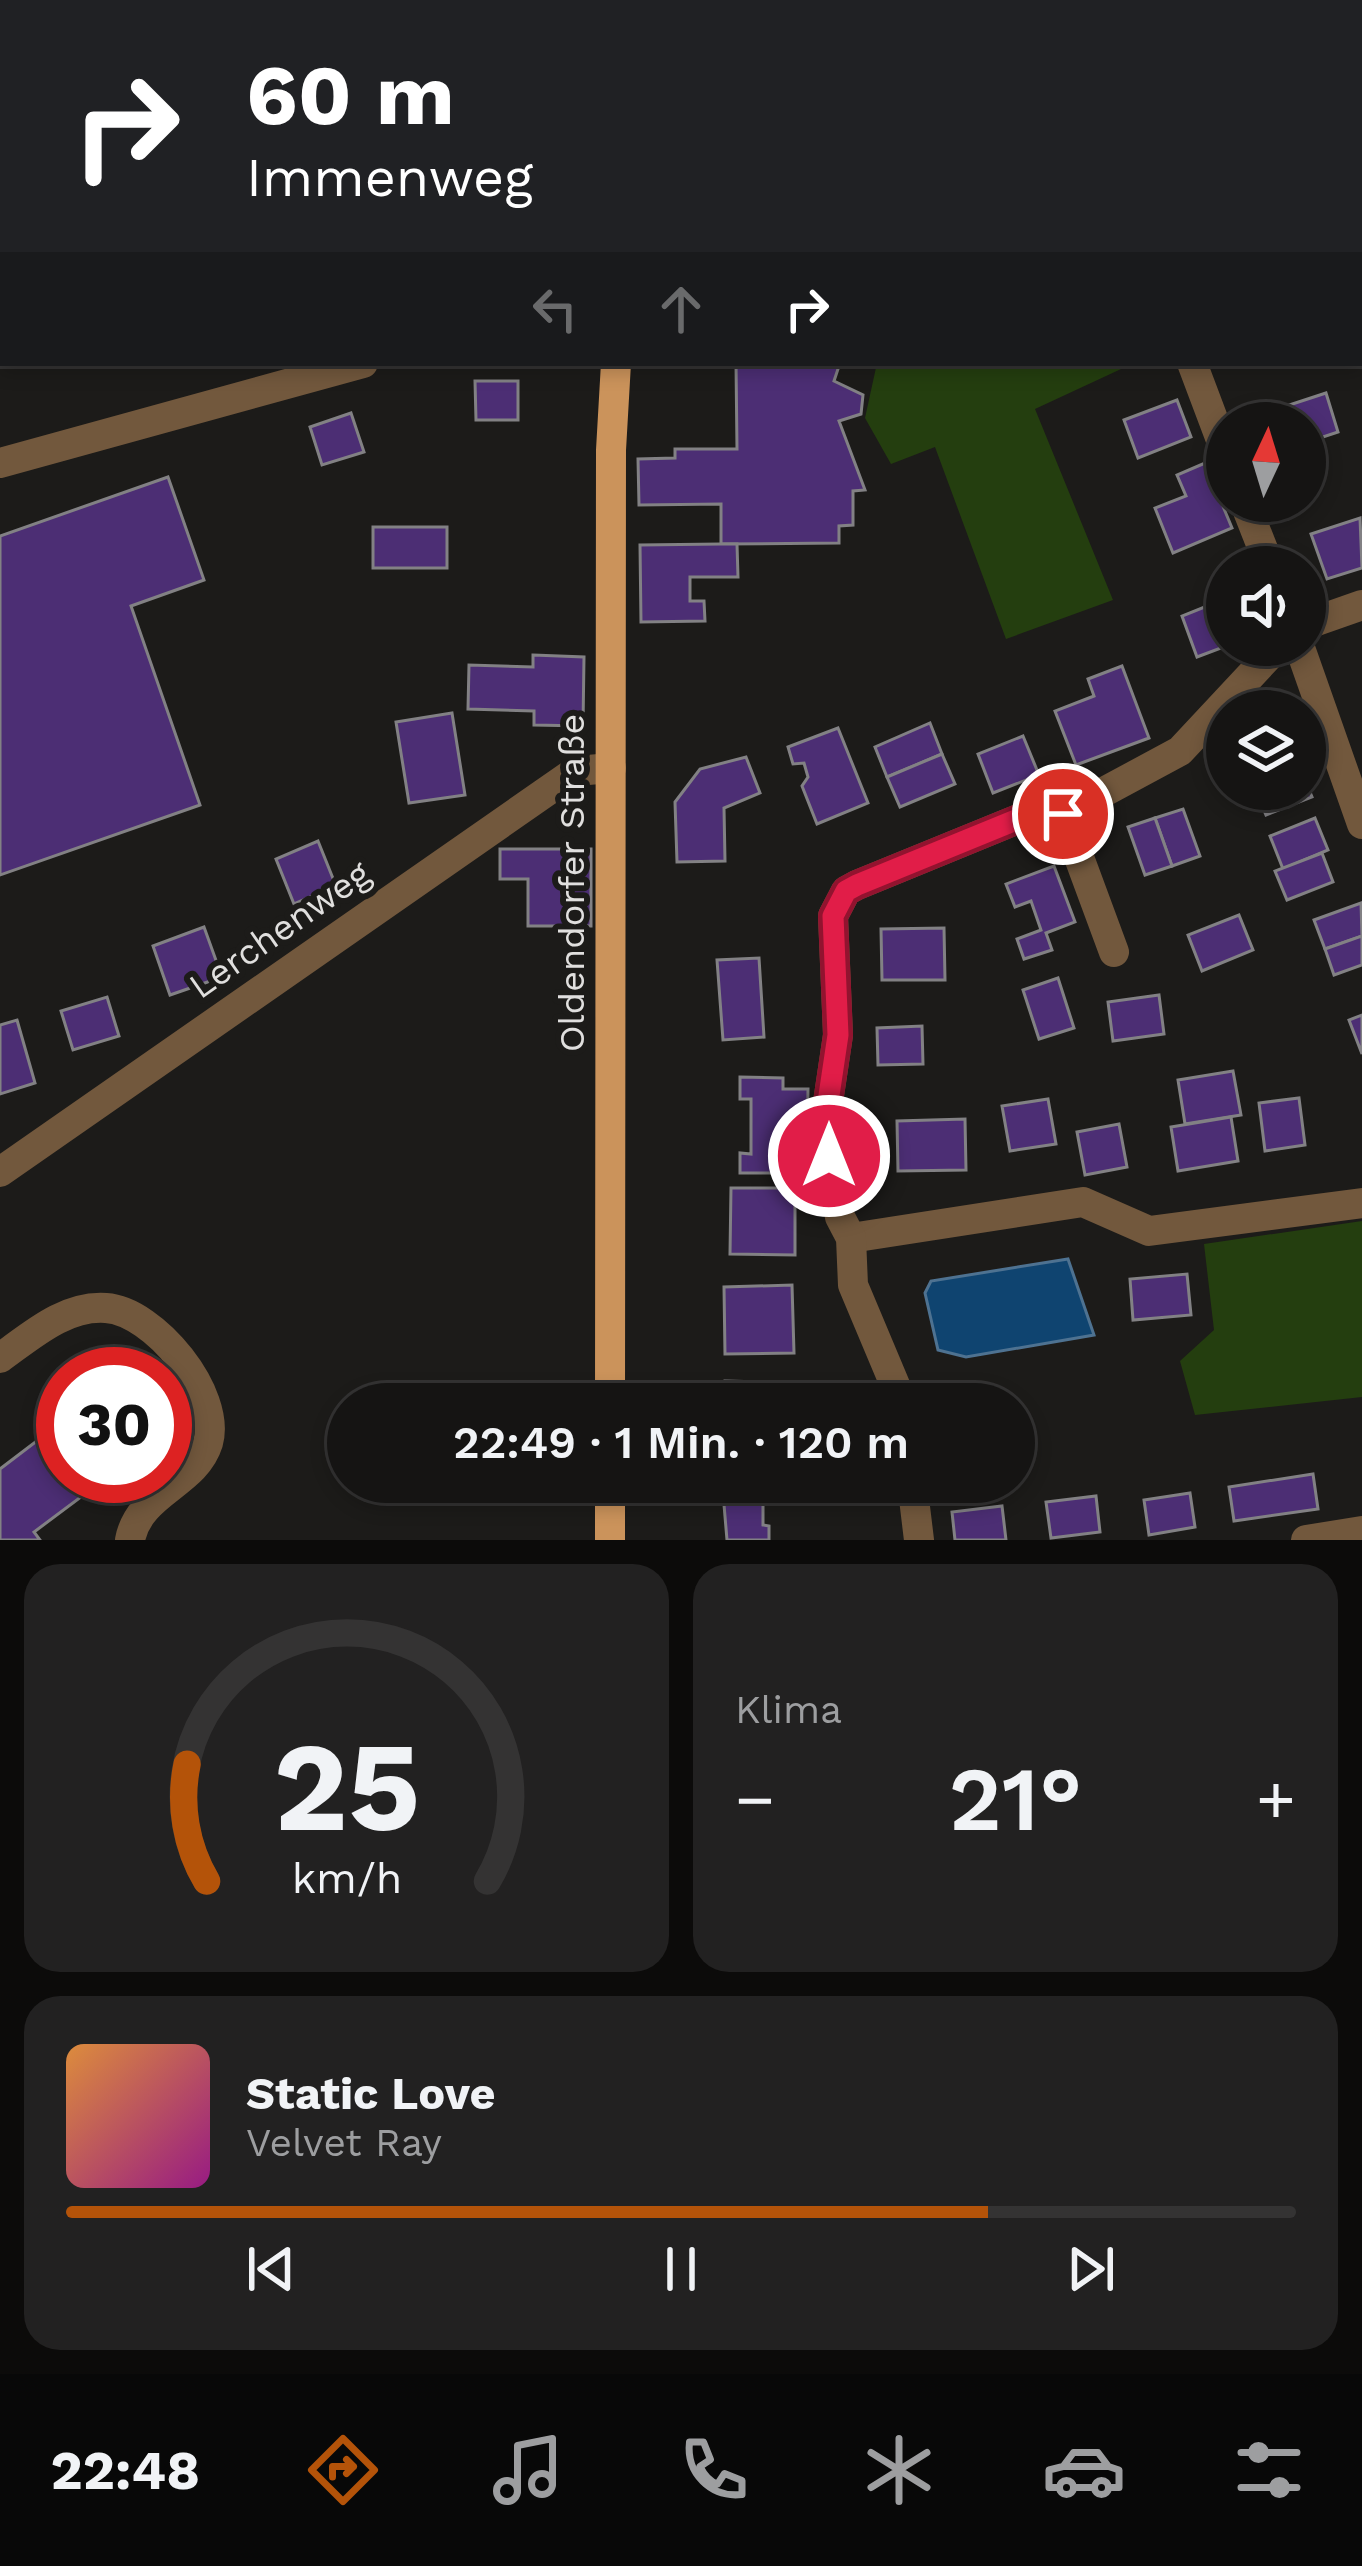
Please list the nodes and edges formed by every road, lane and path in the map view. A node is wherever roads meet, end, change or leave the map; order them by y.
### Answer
1 (352, 366) edge
2 (616, 366) edge
3 (1193, 366) edge
4 (1207, 402) edge
5 (0, 463) edge
6 (1362, 605) edge
7 (1326, 618) edge
8 (1259, 666) edge
9 (1306, 666) edge
10 (610, 768) junction
11 (1063, 814) junction
12 (1362, 824) edge
13 (1114, 952) dead end
14 (0, 1172) edge
15 (1362, 1203) edge
16 (851, 1238) junction
17 (0, 1358) edge
18 (610, 1383) edge
19 (894, 1383) edge
20 (610, 1503) edge
21 (915, 1503) edge
22 (1362, 1531) edge
23 (130, 1540) edge
24 (610, 1540) edge
25 (919, 1540) edge
26 (1306, 1540) edge

1 - 5 street
2 - 10 main road, Oldendorfer Straße
3 - 4 street
6 - 7 street
8 - 11 street
9 - 12 street
10 - 14 street, Lerchenweg
10 - 18 main road, Oldendorfer Straße
11 - 13 street
11 - 16 street
15 - 16 street
16 - 19 street
17 - 23 street
20 - 24 main road
21 - 25 street
22 - 26 street

